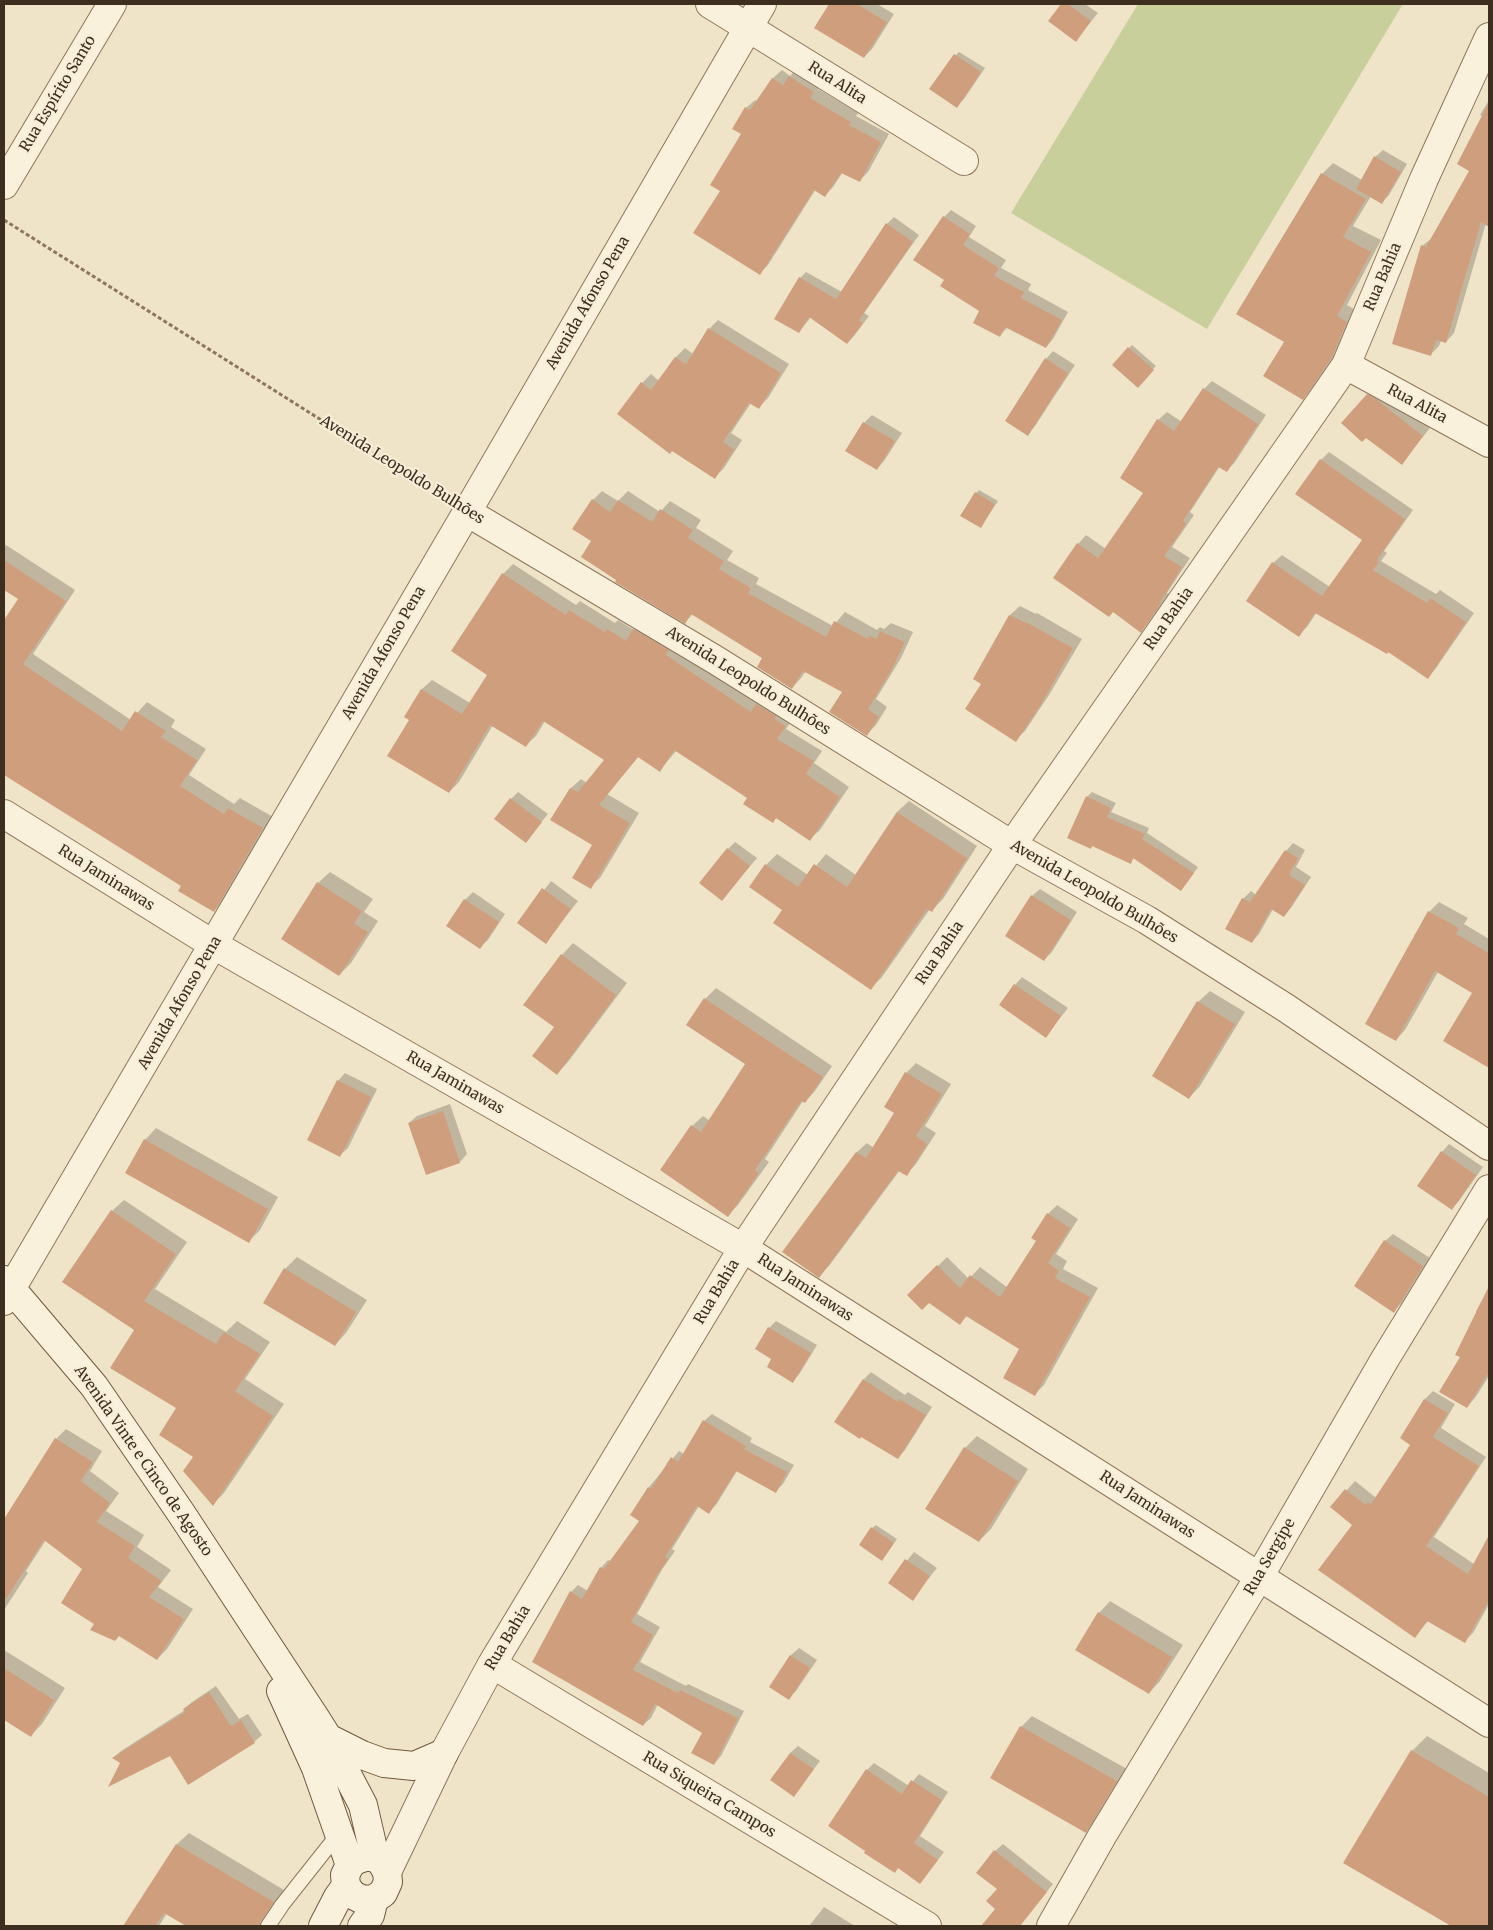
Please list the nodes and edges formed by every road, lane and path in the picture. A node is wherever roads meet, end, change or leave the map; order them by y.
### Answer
1 (112, 4) edge
2 (710, 4) edge
3 (762, 4) edge
4 (747, 28) junction
5 (1489, 37) edge
6 (964, 161) dead end
7 (4, 185) edge
8 (4, 220) edge
9 (1346, 365) junction
10 (1489, 443) edge
11 (468, 512) junction
12 (4, 814) edge
13 (1012, 845) junction
14 (214, 945) junction
15 (1489, 1146) edge
16 (1489, 1189) edge
17 (743, 1248) junction
18 (7, 1290) edge
19 (1259, 1577) junction
20 (239, 1601) junction
21 (492, 1664) junction
22 (1489, 1723) edge
23 (328, 1738) junction
24 (444, 1753) junction
25 (339, 1833) junction
26 (365, 1870) junction
27 (268, 1926) edge
28 (323, 1926) edge
29 (362, 1926) edge
30 (927, 1926) edge
31 (1051, 1926) edge

1 - 7 street, Rua Espírito Santo
2 - 4 street, Rua Alita
3 - 4 street, Avenida Afonso Pena
4 - 6 street, Rua Alita
4 - 11 street, Avenida Afonso Pena
5 - 9 street, Rua Bahia
8 - 11 path, Avenida Leopoldo Bulhões
9 - 10 street, Rua Alita
9 - 13 street, Rua Bahia
11 - 13 street, Avenida Leopoldo Bulhões
11 - 14 street, Avenida Afonso Pena
12 - 14 street, Rua Jaminawas
13 - 15 street, Avenida Leopoldo Bulhões
13 - 17 street, Rua Bahia
14 - 17 street, Rua Jaminawas
14 - 18 street, Avenida Afonso Pena
16 - 19 street, Rua Sergipe
17 - 19 street, Rua Jaminawas
17 - 21 street, Rua Bahia
18 - 20 street, Avenida Vinte e Cinco de Agosto
19 - 22 street, Rua Jaminawas
19 - 31 street, Rua Sergipe
20 - 23 street, Avenida Vinte e Cinco de Agosto
20 - 25 street, Avenida Vinte e Cinco de Agosto
21 - 24 street, Rua Bahia
21 - 30 street, Rua Siqueira Campos
23 - 24 street
23 - 26 street, Avenida Vinte e Cinco de Agosto
24 - 26 street, Rua Bahia
25 - 26 street, Avenida Vinte e Cinco de Agosto
25 - 27 lane
26 - 28 street
26 - 29 street

